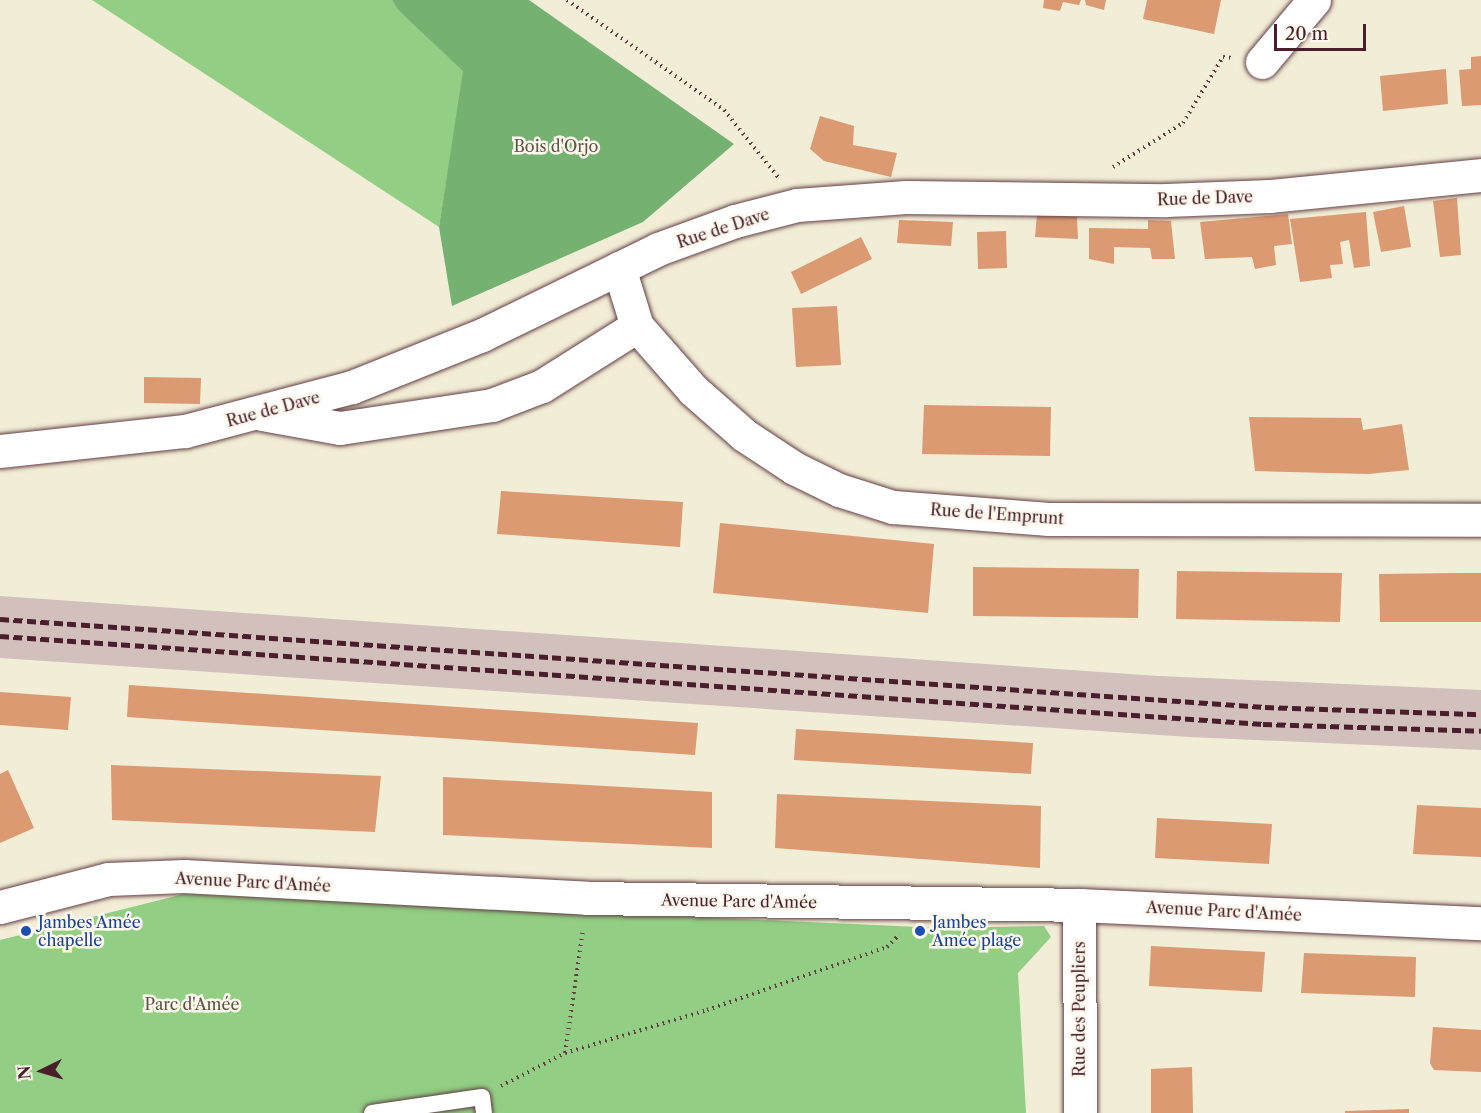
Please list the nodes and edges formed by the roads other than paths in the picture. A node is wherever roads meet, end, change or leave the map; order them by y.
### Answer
1 (1314, 0) edge
2 (1262, 62) road end
3 (1481, 175) edge
4 (619, 268) junction
5 (637, 326) junction
6 (262, 414) junction
7 (0, 451) edge
8 (1481, 520) edge
9 (1079, 905) junction
10 (0, 907) edge
11 (1481, 923) edge
12 (483, 1105) edge
13 (372, 1113) edge
14 (1080, 1113) edge

1 - 2 street
3 - 4 street, Rue de Dave
4 - 5 street, Rue de l'Emprunt
4 - 6 street, Rue de Dave
5 - 6 street
5 - 8 street, Rue de l'Emprunt
6 - 7 street, Rue de Dave
9 - 10 street, Avenue Parc d'Amée
9 - 11 street, Avenue Parc d'Amée
9 - 14 street, Rue des Peupliers
12 - 13 lane

